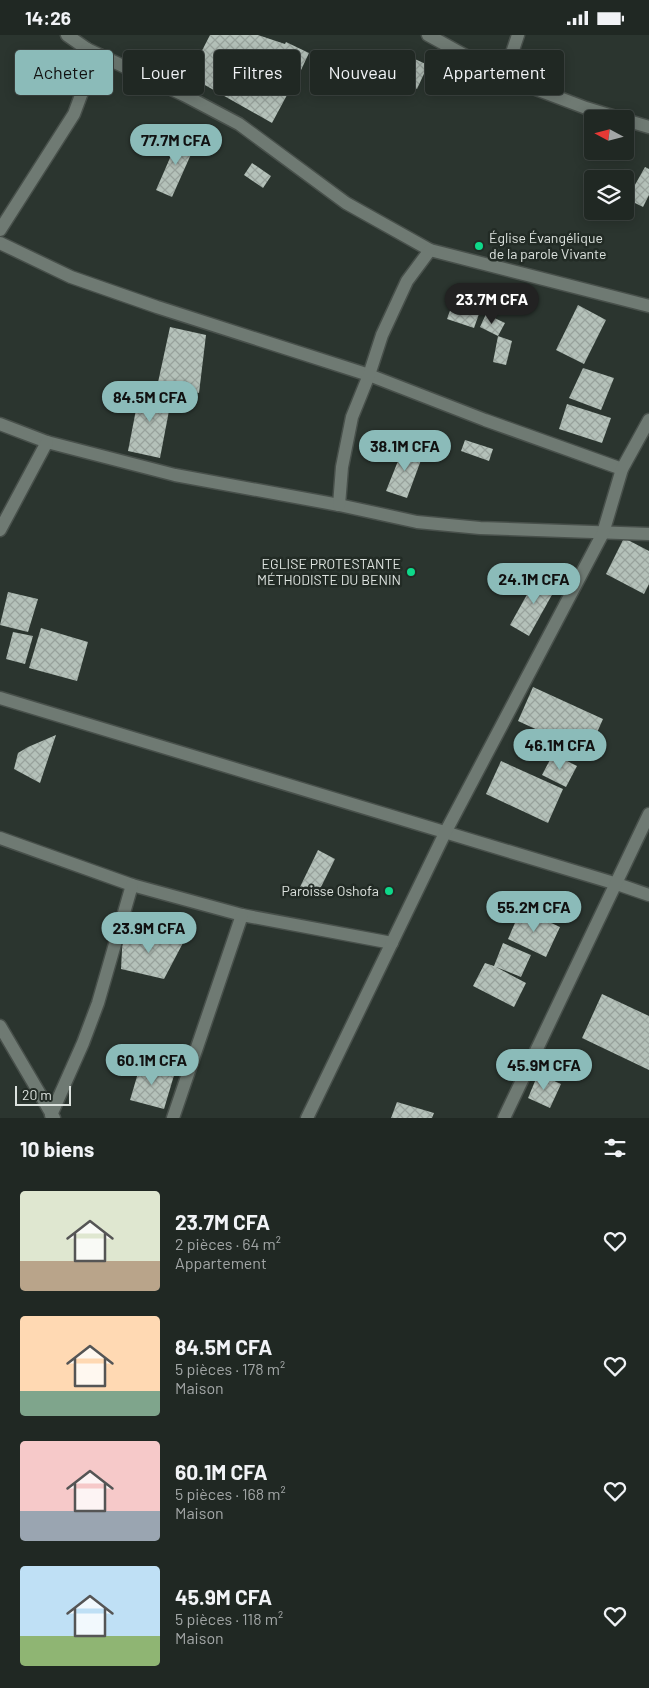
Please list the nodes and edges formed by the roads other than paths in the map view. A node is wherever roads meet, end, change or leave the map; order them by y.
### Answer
1 (428, 35) edge
2 (518, 35) edge
3 (71, 36) edge
4 (86, 49) junction
5 (455, 50) edge
6 (513, 50) edge
7 (552, 95) edge
8 (593, 110) edge
9 (634, 122) edge
10 (649, 127) edge
11 (0, 230) edge
12 (0, 243) edge
13 (430, 250) junction
14 (649, 306) edge
15 (369, 375) junction
16 (649, 420) edge
17 (0, 424) edge
18 (47, 442) junction
19 (622, 469) junction
20 (339, 505) junction
21 (0, 531) edge
22 (603, 533) junction
23 (649, 534) edge
24 (0, 698) edge
25 (649, 815) edge
26 (445, 833) junction
27 (0, 838) edge
28 (617, 884) junction
29 (132, 885) junction
30 (649, 895) edge
31 (242, 915) junction
32 (392, 943) junction
33 (0, 1026) edge
34 (52, 1117) edge
35 (173, 1118) edge
36 (308, 1118) edge
37 (504, 1118) edge

1 - 5 street
2 - 6 street
3 - 4 street
4 - 11 street
4 - 13 street
7 - 8 street
9 - 10 street
12 - 15 street
13 - 14 street
13 - 15 street
15 - 19 street
15 - 20 street
16 - 19 street
17 - 18 street
18 - 20 street
18 - 21 street
19 - 22 street
20 - 22 street
22 - 23 street
22 - 26 street
24 - 26 street
25 - 28 street
26 - 28 street
26 - 32 street
27 - 29 street
28 - 30 street
28 - 37 street
29 - 31 street
29 - 34 street
31 - 32 street
31 - 35 street
32 - 36 street
33 - 34 street

